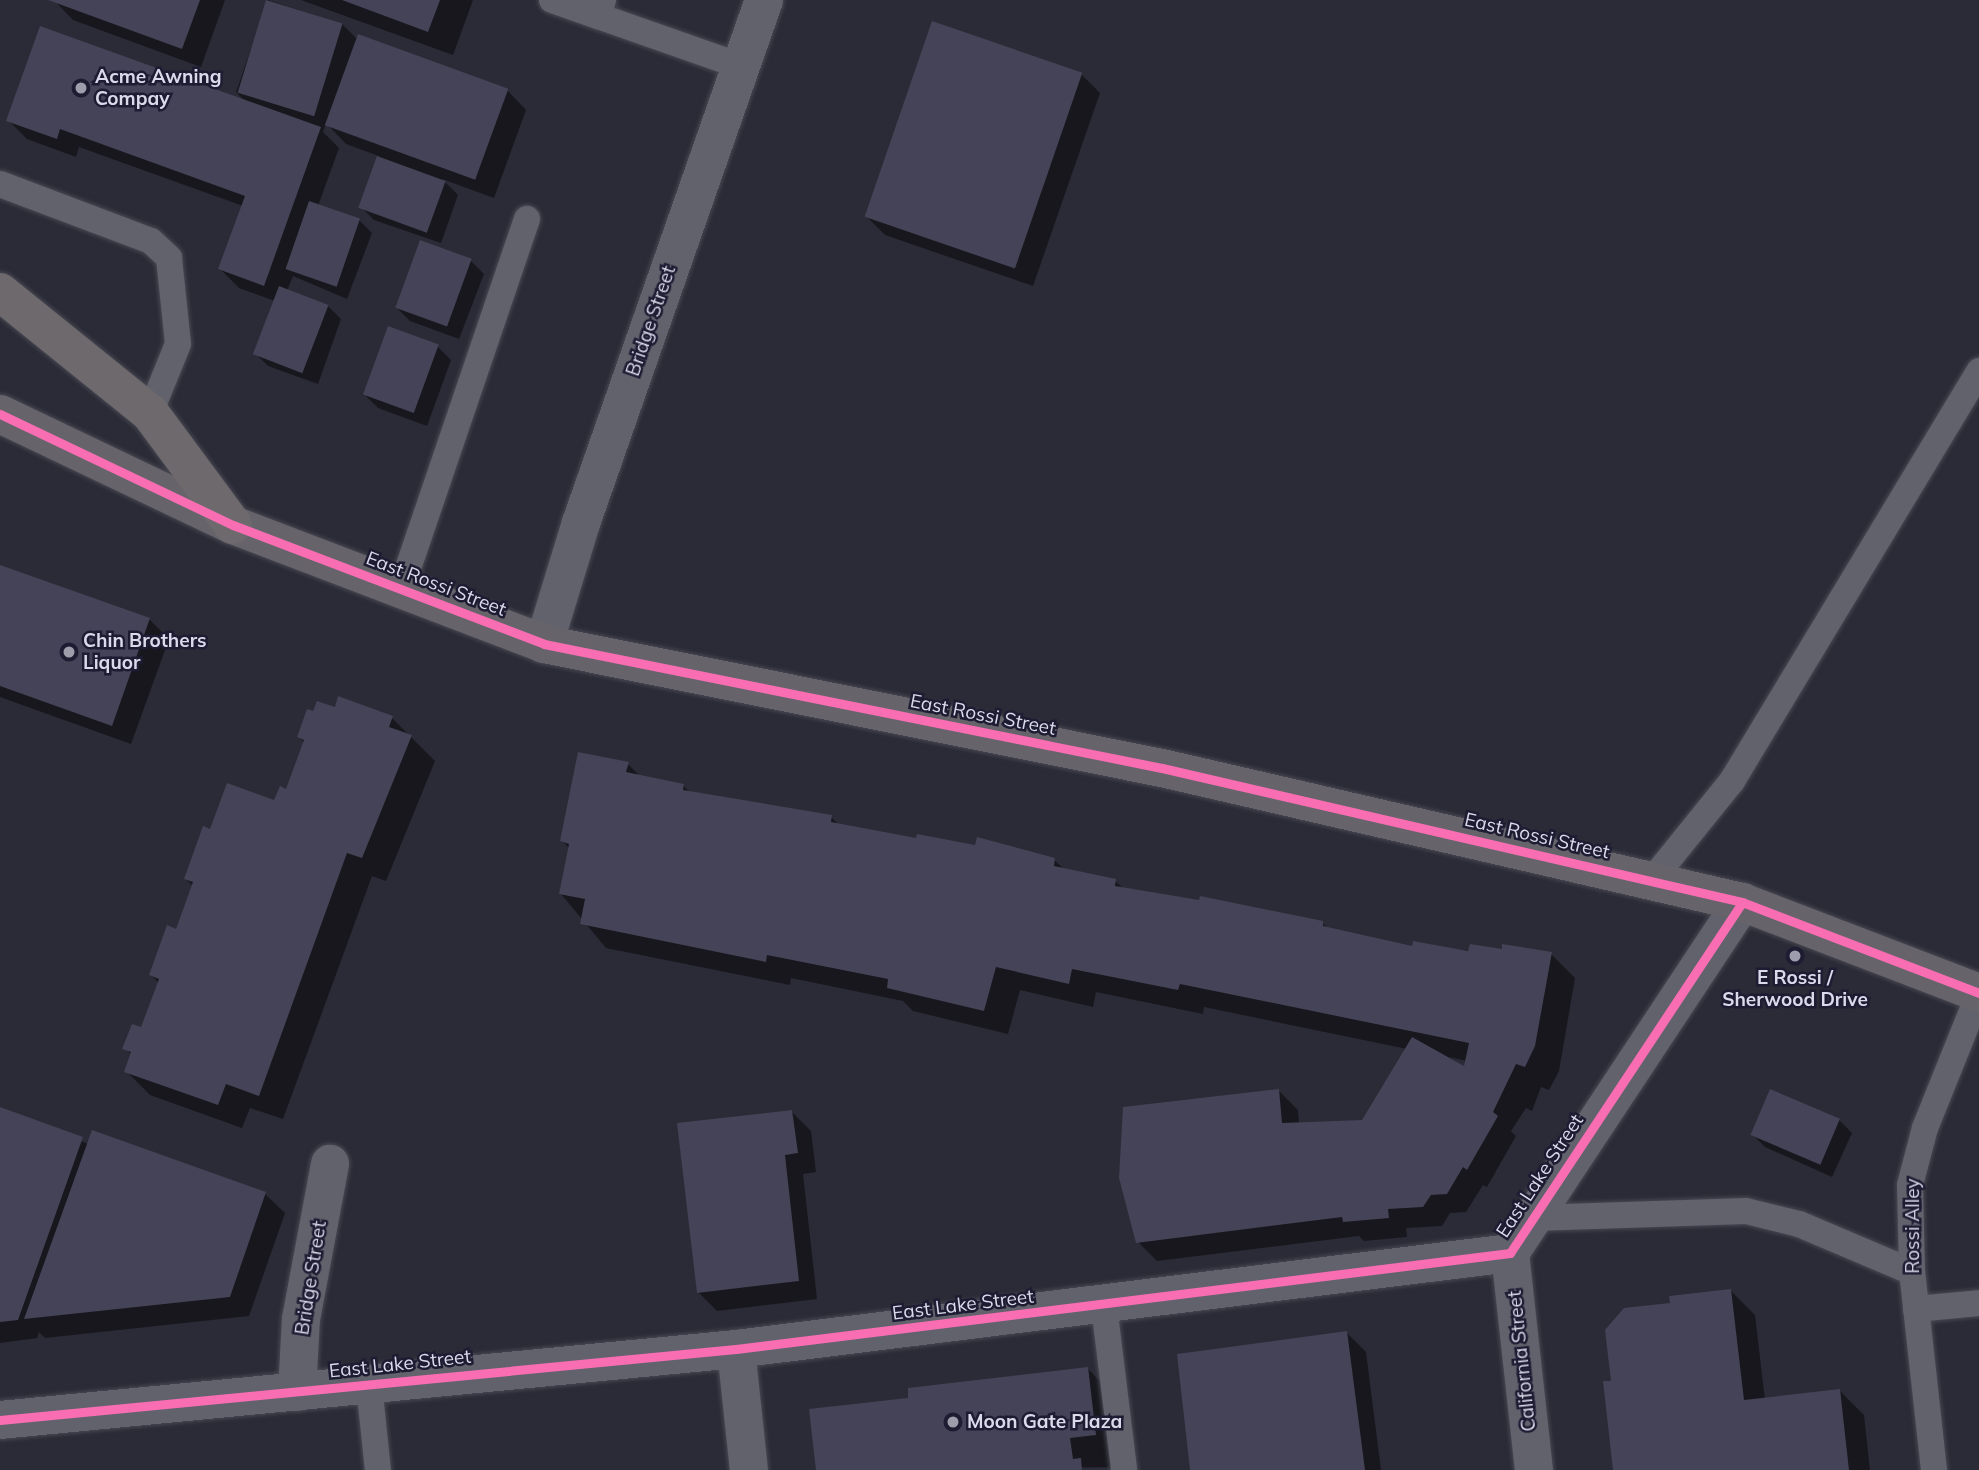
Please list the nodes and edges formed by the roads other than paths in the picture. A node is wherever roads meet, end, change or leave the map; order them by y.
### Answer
1 (552, 0) edge
2 (764, 0) edge
3 (601, 8) edge
4 (741, 66) junction
5 (0, 184) edge
6 (527, 219) dead end
7 (0, 292) edge
8 (1979, 371) edge
9 (150, 413) junction
10 (0, 414) edge
11 (233, 525) junction
12 (401, 589) junction
13 (544, 644) junction
14 (1651, 880) junction
15 (1742, 902) junction
16 (1979, 993) edge
17 (330, 1164) dead end
18 (1533, 1218) junction
19 (1510, 1253) junction
20 (1912, 1272) junction
21 (1979, 1303) edge
22 (1104, 1306) junction
23 (1916, 1309) junction
24 (736, 1349) junction
25 (369, 1385) junction
26 (297, 1392) junction
27 (0, 1420) edge
28 (378, 1470) edge
29 (749, 1470) edge
30 (1124, 1470) edge
31 (1534, 1470) edge
32 (1934, 1470) edge

1 - 3 lane
2 - 4 street, Bridge Street
3 - 4 lane
4 - 13 street, Bridge Street
5 - 9 lane
6 - 12 lane
7 - 9 main road
8 - 14 lane
9 - 11 main road
10 - 11 street, East Rossi Street
11 - 12 street, East Rossi Street
12 - 13 street, East Rossi Street
13 - 14 street, East Rossi Street
14 - 15 street, East Rossi Street
15 - 16 street, East Rossi Street
15 - 18 street, East Lake Street
16 - 20 lane, Rossi Alley
17 - 26 street, Bridge Street
18 - 19 street, East Lake Street
18 - 20 lane
19 - 22 street, East Lake Street
19 - 31 street, California Street
20 - 23 lane, Rossi Alley
21 - 23 lane
22 - 24 street, East Lake Street
22 - 30 lane
23 - 32 lane, Rossi Alley
24 - 25 street, East Lake Street
24 - 29 street
25 - 26 street, East Lake Street
25 - 28 lane
26 - 27 street, East Lake Street

